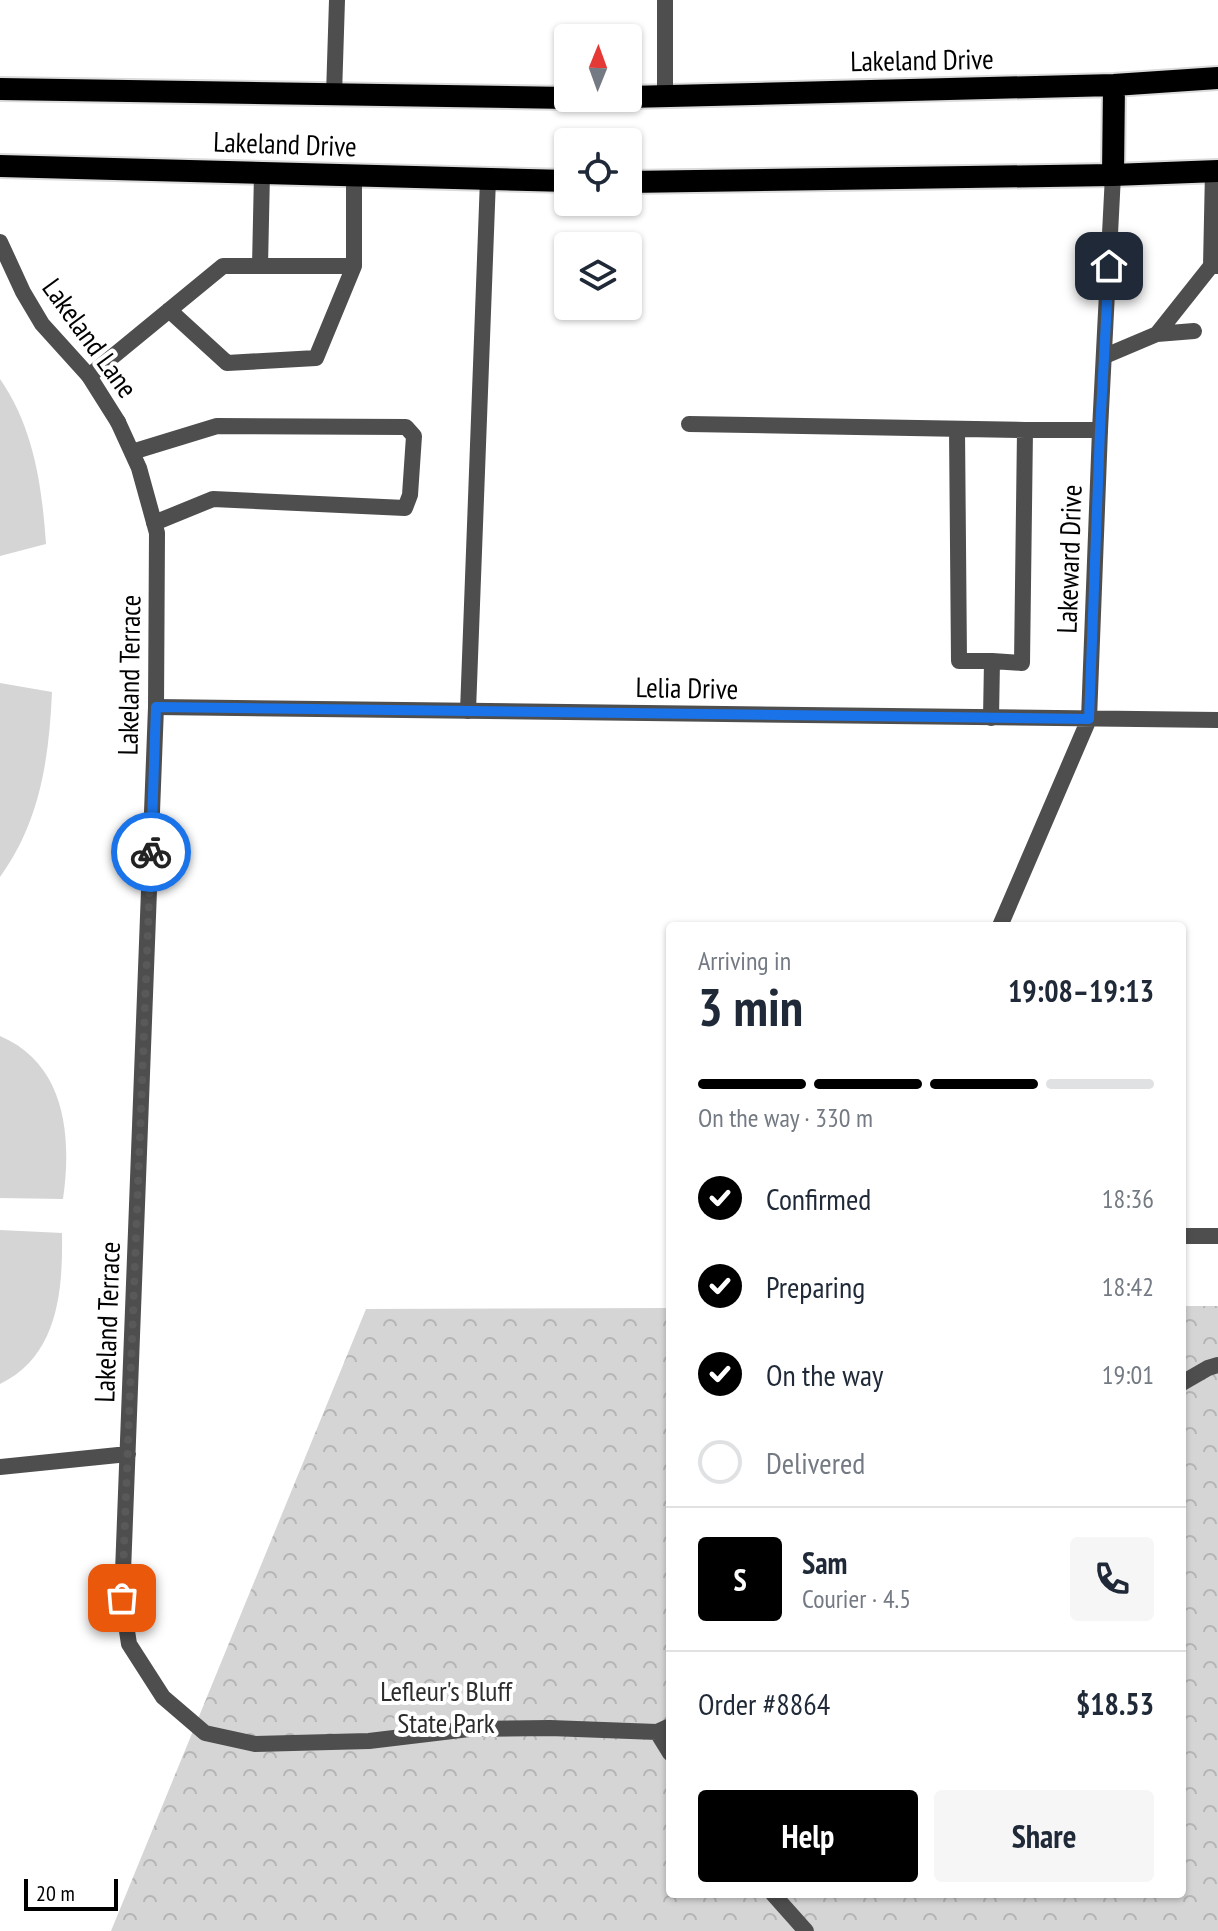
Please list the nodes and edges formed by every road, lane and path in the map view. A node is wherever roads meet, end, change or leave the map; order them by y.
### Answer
1 (337, 0) edge
2 (665, 0) edge
3 (1218, 78) edge
4 (1114, 85) junction
5 (0, 89) edge
6 (334, 95) junction
7 (665, 96) junction
8 (642, 97) edge
9 (554, 98) edge
10 (0, 166) edge
11 (1216, 171) edge
12 (262, 173) junction
13 (1113, 175) junction
14 (354, 176) junction
15 (488, 179) junction
16 (554, 181) edge
17 (642, 182) edge
18 (0, 242) edge
19 (260, 266) junction
20 (354, 266) junction
21 (1214, 266) edge
22 (169, 310) junction
23 (1194, 331) dead end
24 (1157, 334) junction
25 (1105, 356) junction
26 (89, 376) junction
27 (118, 422) joint
28 (689, 424) dead end
29 (957, 429) junction
30 (1025, 430) junction
31 (1100, 430) junction
32 (132, 452) junction
33 (154, 523) junction
34 (992, 661) junction
35 (156, 707) junction
36 (468, 711) junction
37 (991, 718) junction
38 (1089, 719) junction
39 (1218, 720) edge
40 (1002, 922) edge
41 (1186, 1236) edge
42 (1218, 1236) edge
43 (1218, 1365) edge
44 (1186, 1381) edge
45 (128, 1454) junction
46 (0, 1467) edge
47 (664, 1729) edge
48 (777, 1898) edge
49 (806, 1931) edge

1 - 6 street
2 - 7 street
3 - 4 highway, Lakeland Drive
4 - 7 highway, Lakeland Drive
4 - 13 highway
5 - 6 highway, Lakeland Drive
6 - 9 highway, Lakeland Drive
7 - 8 highway, Lakeland Drive
10 - 12 highway, Lakeland Drive
11 - 13 highway
11 - 21 street
12 - 14 highway, Lakeland Drive
12 - 19 street
13 - 17 highway
13 - 25 street, Lakeward Drive
14 - 15 highway, Lakeland Drive
14 - 20 street
15 - 16 highway, Lakeland Drive
15 - 36 street
18 - 26 street, Lakeland Lane
19 - 20 street
19 - 22 street
20 - 22 street
21 - 24 street
22 - 26 street
23 - 24 street
24 - 25 street
25 - 31 street, Lakeward Drive
26 - 27 street, Lakeland Lane
27 - 32 street, Lakeland Terrace
28 - 29 street
29 - 30 street
29 - 34 street
30 - 31 street
30 - 34 street
31 - 38 street, Lakeward Drive
32 - 33 street, Lakeland Terrace
32 - 33 street
33 - 35 street, Lakeland Terrace
34 - 37 street
35 - 36 street, Lelia Drive
35 - 45 street, Lakeland Terrace
36 - 37 street, Lelia Drive
37 - 38 street, Lelia Drive
38 - 39 street, Lelia Drive
38 - 40 street, Lakeward Drive
41 - 42 street
43 - 44 street
45 - 46 street
45 - 47 street, Lakeland Terrace
48 - 49 street

